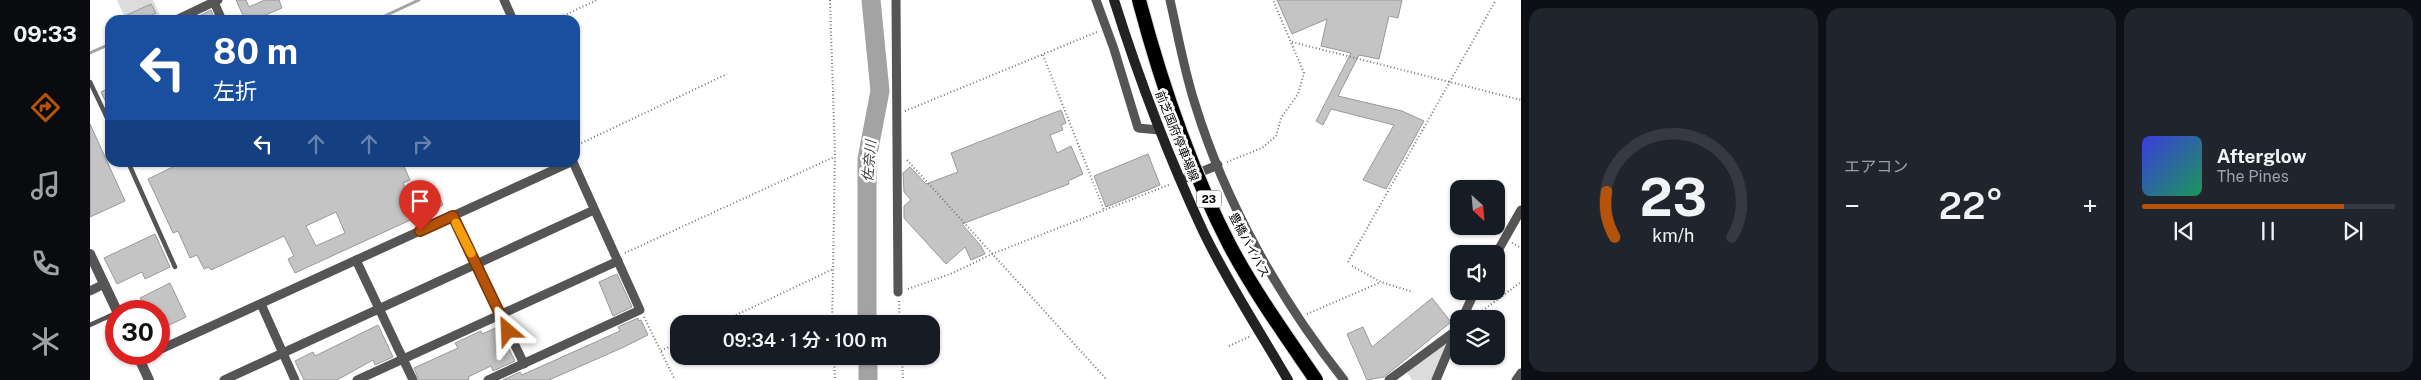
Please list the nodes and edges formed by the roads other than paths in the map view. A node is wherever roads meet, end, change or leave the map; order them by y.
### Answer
1 (504, 0) edge
2 (896, 0) edge
3 (1096, 0) edge
4 (1114, 0) edge
5 (1132, 0) edge
6 (1139, 0) edge
7 (1170, 0) edge
8 (215, 1) edge
9 (186, 15) edge
10 (220, 15) edge
11 (511, 15) edge
12 (90, 82) edge
13 (105, 114) edge
14 (1159, 130) junction
15 (1218, 165) junction
16 (130, 167) edge
17 (561, 167) edge
18 (574, 167) edge
19 (1181, 180) junction
20 (594, 210) junction
21 (1521, 210) edge
22 (453, 216) junction
23 (1501, 245) edge
24 (90, 254) edge
25 (617, 259) junction
26 (356, 260) junction
27 (476, 264) junction
28 (175, 267) dead end
29 (104, 284) junction
30 (90, 291) edge
31 (898, 292) road end
32 (111, 300) edge
33 (261, 304) junction
34 (379, 309) junction
35 (500, 314) junction
36 (105, 318) edge
37 (90, 325) edge
38 (1450, 334) edge
39 (170, 345) edge
40 (1450, 347) edge
41 (283, 353) junction
42 (403, 359) junction
43 (524, 364) junction
44 (142, 365) edge
45 (1521, 373) edge
46 (493, 379) edge
47 (149, 380) edge
48 (224, 380) edge
49 (295, 380) edge
50 (357, 380) edge
51 (413, 380) edge
52 (1288, 380) edge
53 (1307, 380) edge
54 (1316, 380) edge
55 (1344, 380) edge
56 (1389, 380) edge
57 (1436, 380) edge
58 (1516, 380) edge

1 - 11 street
2 - 31 street
3 - 14 street
4 - 14 main road, 前芝国府停車場線
5 - 53 highway, 豊橋バイパス / 23
6 - 54 highway, 豊橋バイパス / 23, bridge
7 - 15 street
8 - 9 street
8 - 10 street
12 - 13 lane
14 - 19 main road, 前芝国府停車場線
15 - 19 street
15 - 55 street
16 - 28 lane
17 - 22 street
18 - 20 street
19 - 52 main road, 前芝国府停車場線
20 - 25 street
20 - 27 street
21 - 23 street
22 - 26 street
22 - 27 street
24 - 29 street
25 - 35 street
25 - 43 street
26 - 33 street
26 - 34 street
27 - 34 street
27 - 35 street
29 - 30 street
29 - 32 street
33 - 39 street
33 - 41 street
34 - 41 street
34 - 42 street
35 - 42 street
35 - 43 street
36 - 37 lane
38 - 56 street
40 - 57 street
41 - 48 street
41 - 49 street
42 - 50 street
42 - 51 street
43 - 46 street
44 - 47 street
45 - 58 street

